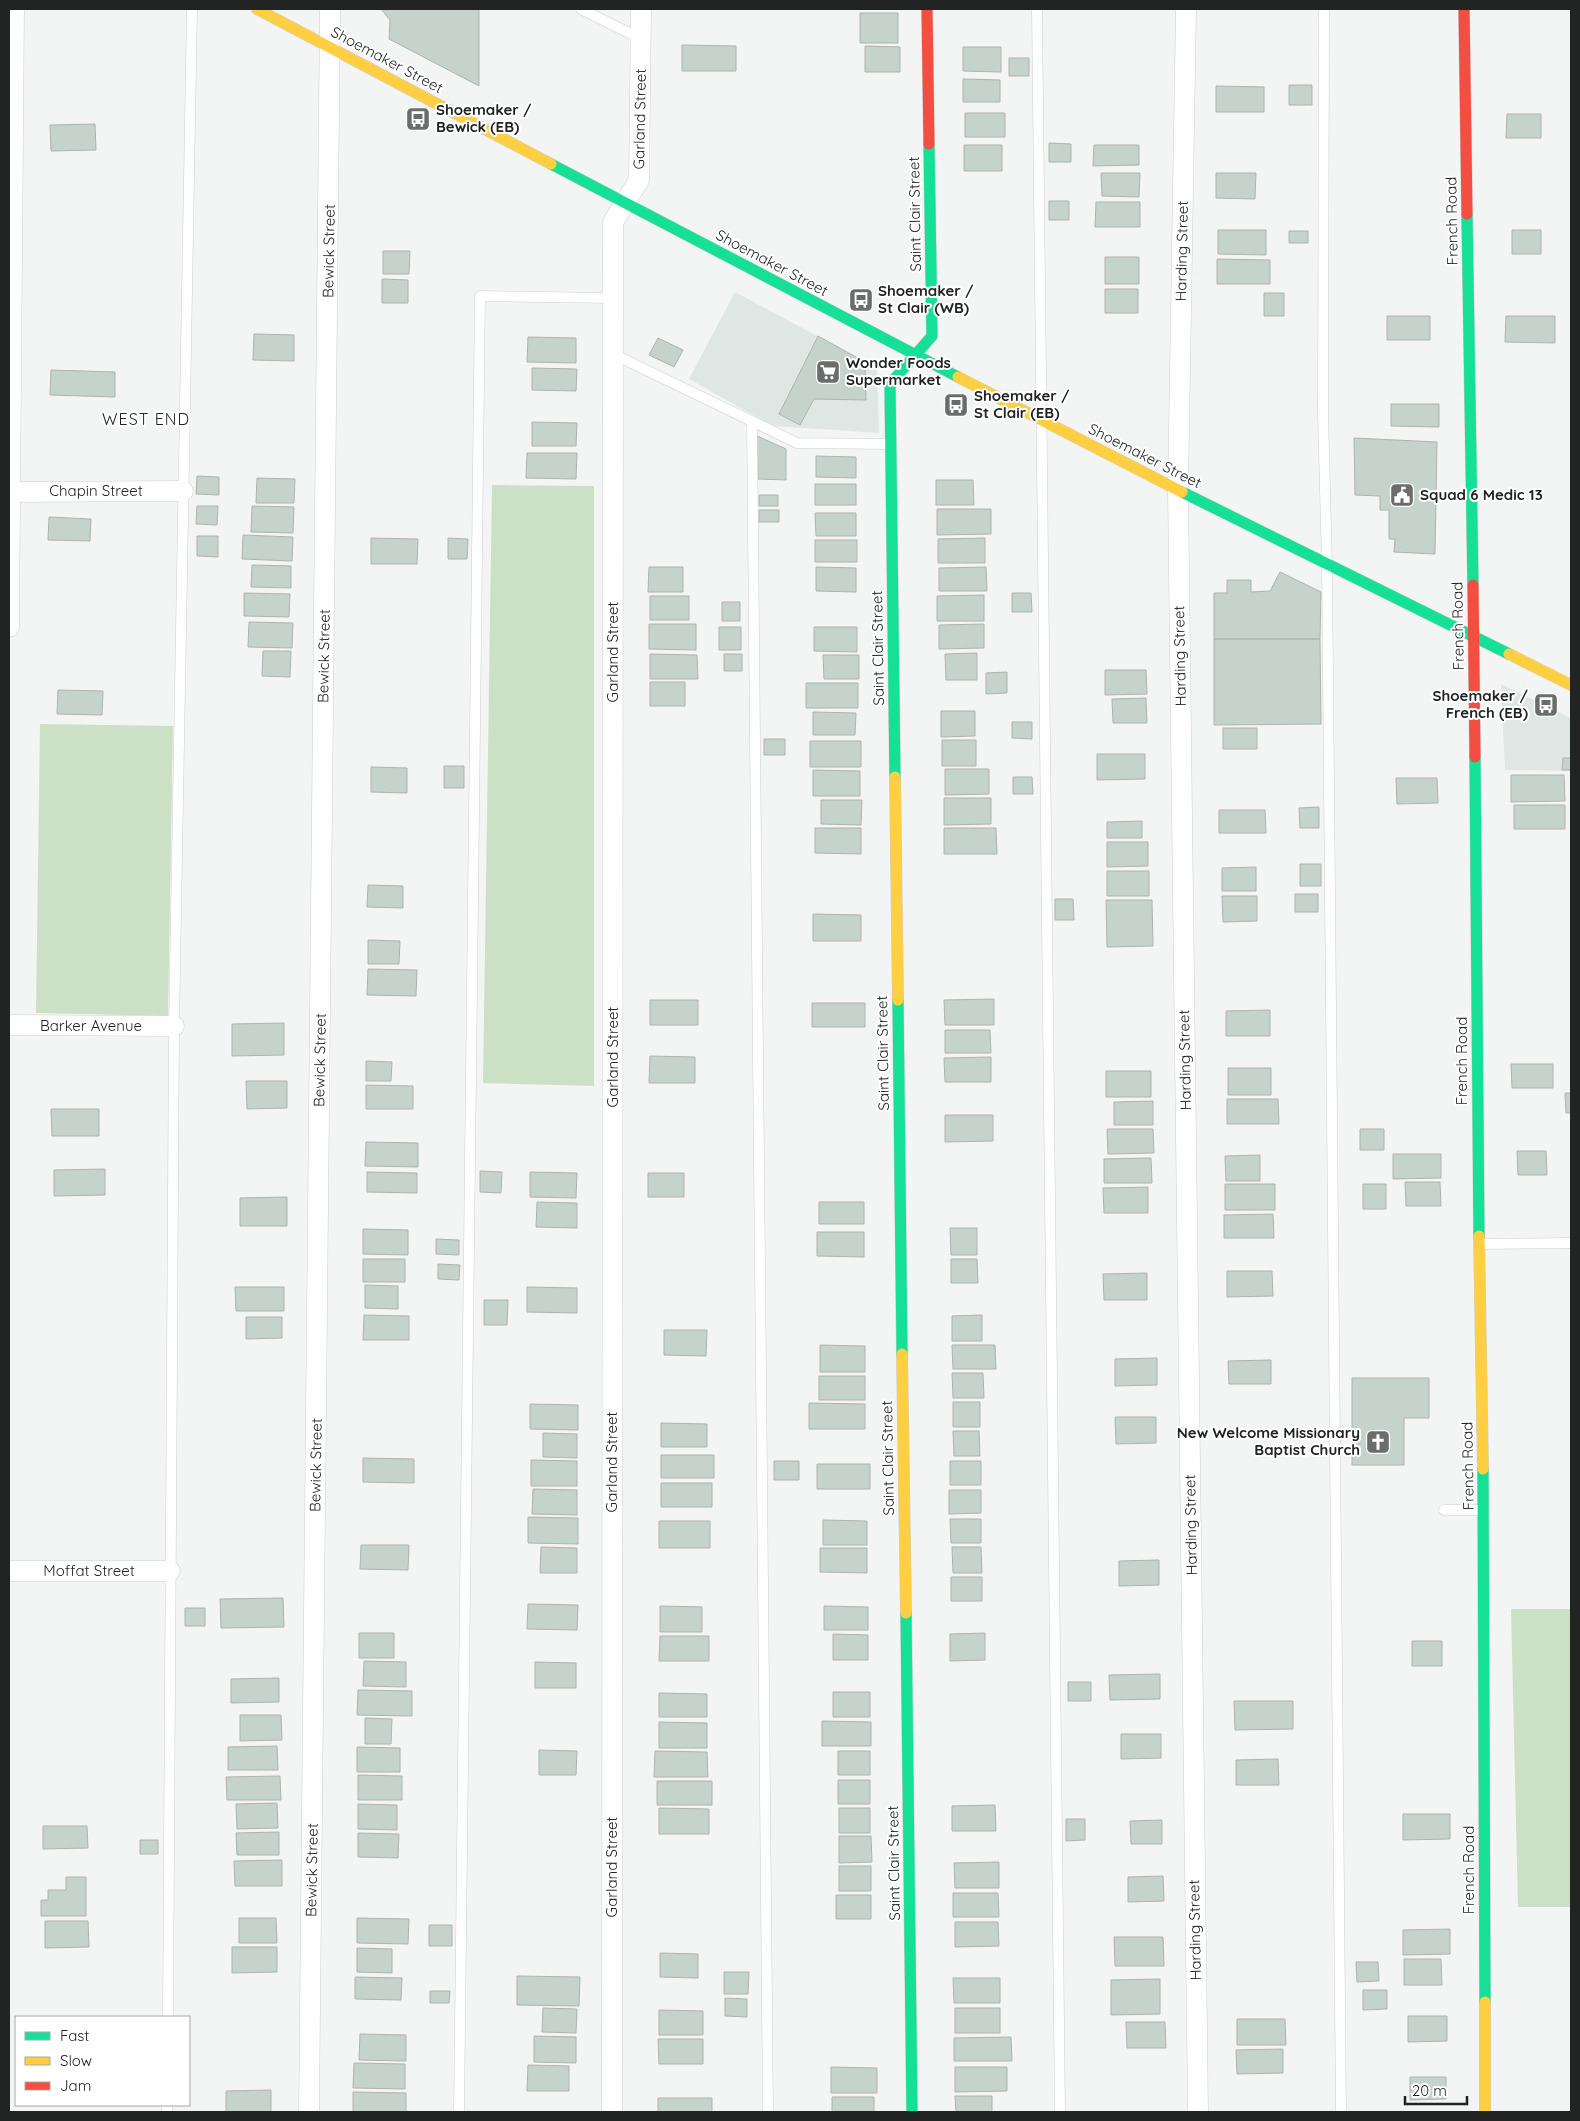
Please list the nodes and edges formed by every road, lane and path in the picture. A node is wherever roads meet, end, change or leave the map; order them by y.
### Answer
1 (14, 9) edge
2 (192, 9) edge
3 (257, 9) edge
4 (330, 9) edge
5 (581, 9) edge
6 (641, 9) edge
7 (928, 9) edge
8 (1037, 9) edge
9 (1186, 9) edge
10 (1324, 9) edge
11 (1464, 9) edge
12 (641, 39) junction
13 (331, 47) junction
14 (626, 203) junction
15 (613, 298) junction
16 (613, 354) junction
17 (914, 355) junction
18 (1042, 420) junction
19 (752, 422) junction
20 (891, 444) junction
21 (1178, 490) junction
22 (183, 491) junction
23 (9, 492) edge
24 (1327, 564) junction
25 (9, 627) edge
26 (1474, 637) junction
27 (1571, 686) edge
28 (9, 1025) edge
29 (174, 1026) junction
30 (1571, 1243) edge
31 (1479, 1244) junction
32 (1444, 1510) dead end
33 (1484, 1510) junction
34 (9, 1571) edge
35 (170, 1571) junction
36 (168, 2016) edge
37 (309, 2112) edge
38 (459, 2112) edge
39 (612, 2112) edge
40 (768, 2112) edge
41 (912, 2112) edge
42 (1060, 2112) edge
43 (1198, 2112) edge
44 (1341, 2112) edge
45 (1485, 2112) edge

1 - 23 street
2 - 22 lane
3 - 13 street, Shoemaker Street
4 - 13 street, Bewick Street
5 - 12 lane
6 - 12 street, Garland Street
7 - 17 street, Saint Clair Street
8 - 18 lane
9 - 21 street, Harding Street
10 - 24 lane
11 - 26 street, French Road
12 - 14 street, Garland Street
13 - 14 street, Shoemaker Street
13 - 37 street, Bewick Street
14 - 15 street, Garland Street
14 - 17 street, Shoemaker Street
15 - 16 street, Garland Street
15 - 38 lane
16 - 19 lane
16 - 39 street, Garland Street
17 - 18 street, Shoemaker Street
17 - 20 street, Saint Clair Street
18 - 21 street, Shoemaker Street
18 - 42 lane
19 - 20 lane
19 - 40 lane
20 - 41 street, Saint Clair Street
21 - 24 street, Shoemaker Street
21 - 43 street, Harding Street
22 - 23 street, Chapin Street
22 - 29 lane
23 - 25 street
24 - 26 street, Shoemaker Street
24 - 44 lane
26 - 27 street, Shoemaker Street
26 - 31 street, French Road
28 - 29 street, Barker Avenue
29 - 35 lane
30 - 31 lane
31 - 33 street, French Road
32 - 33 lane
33 - 45 street, French Road
34 - 35 street, Moffat Street
35 - 36 lane

